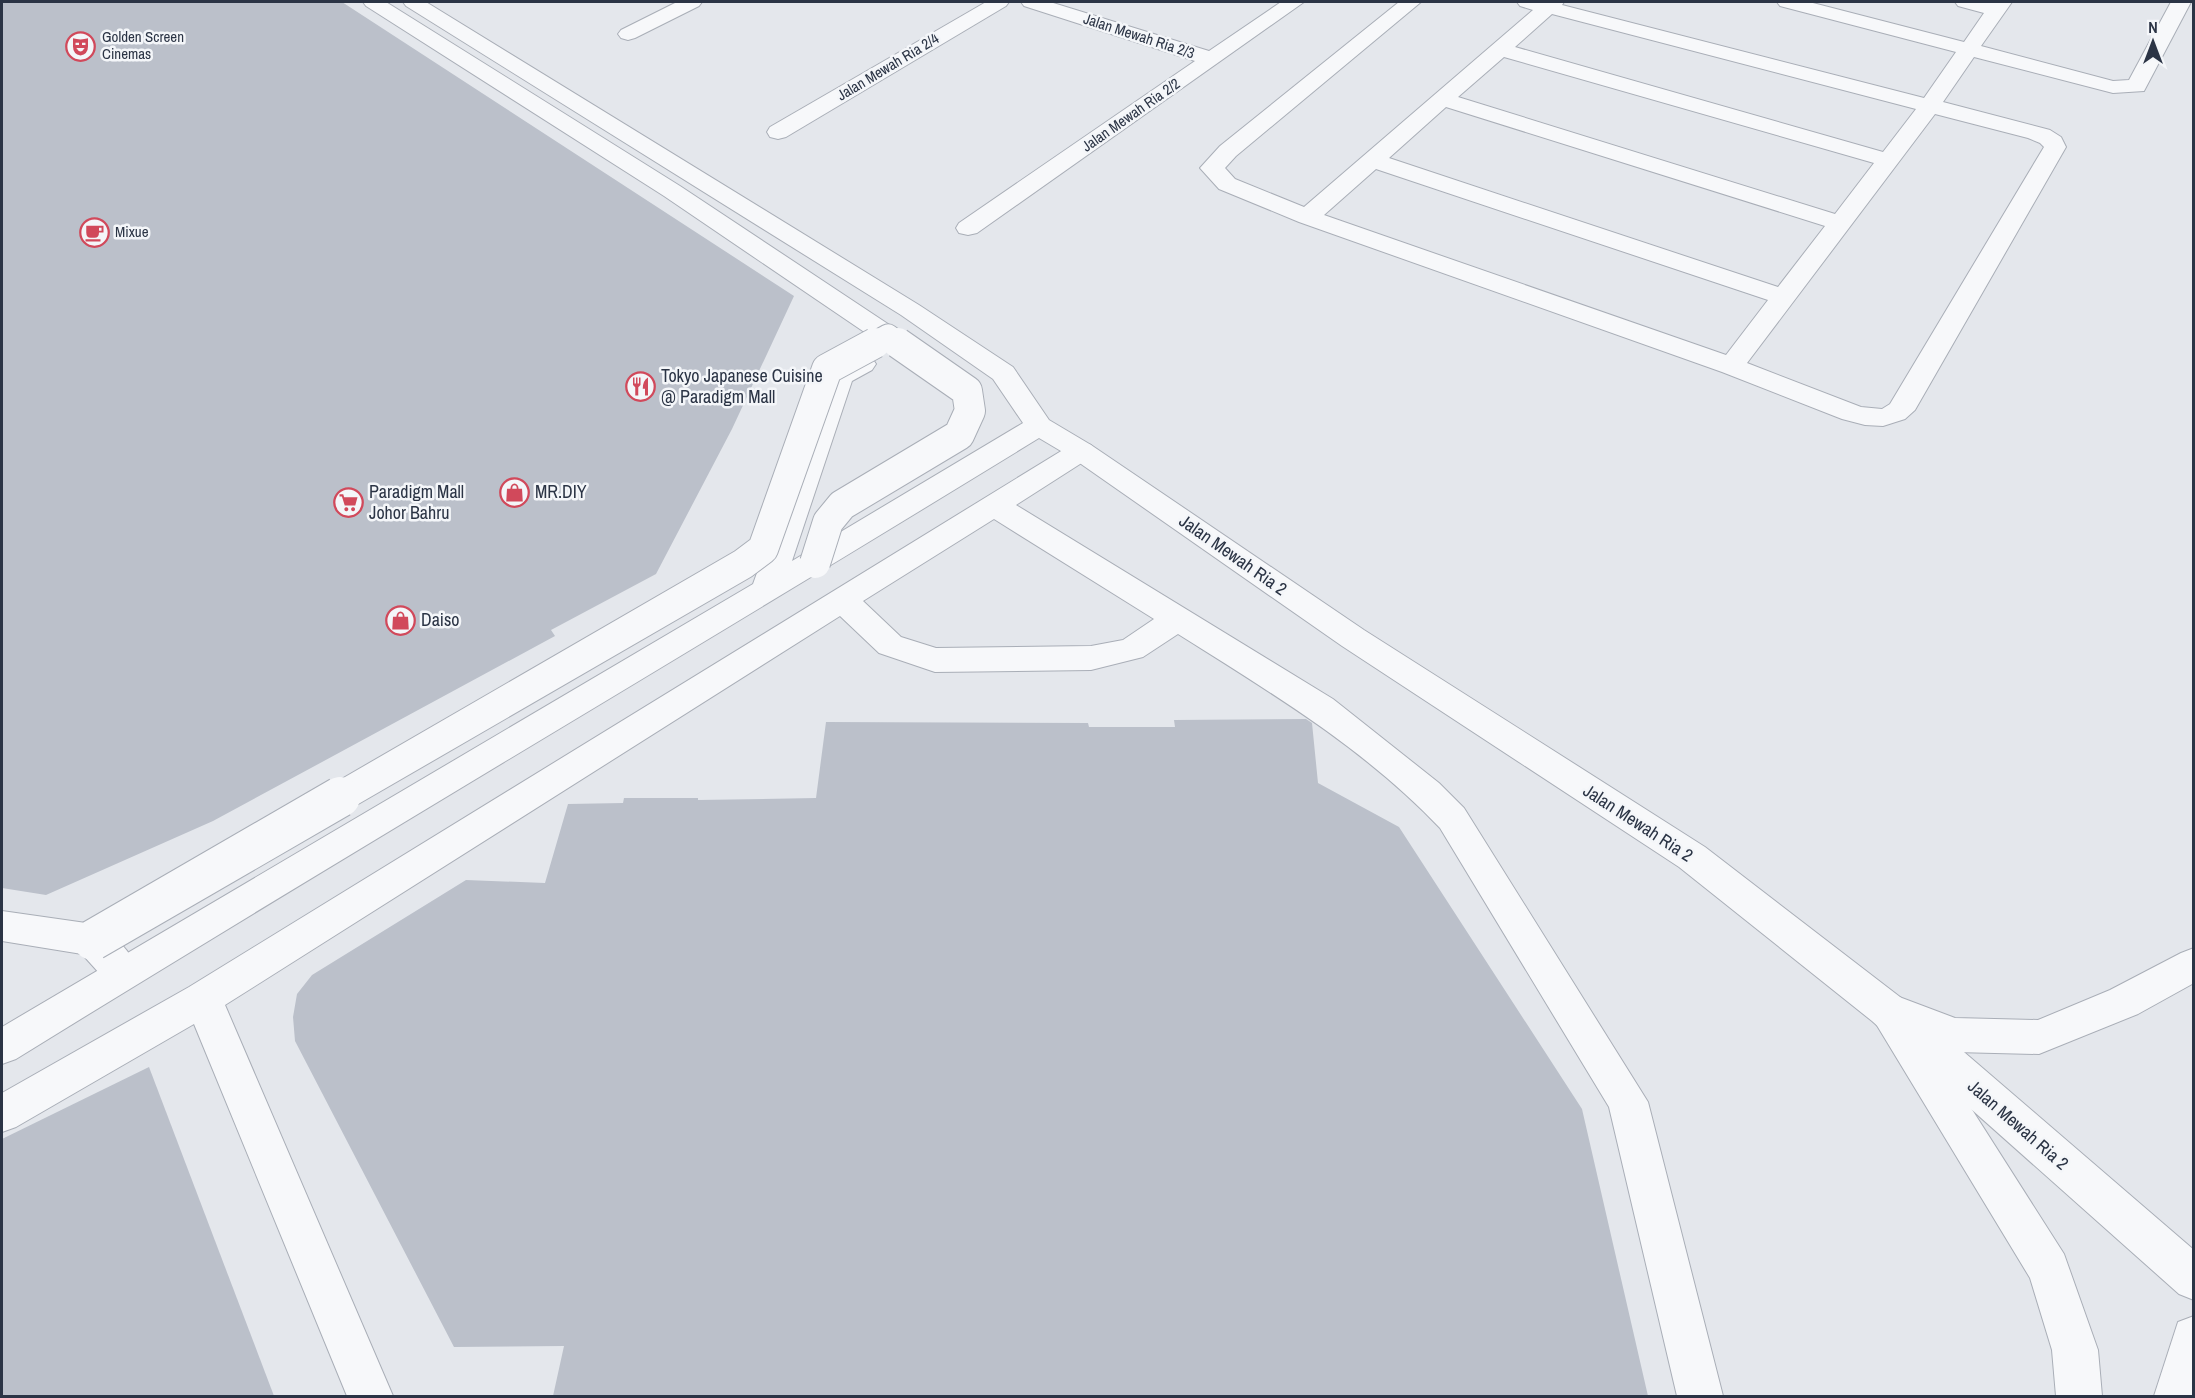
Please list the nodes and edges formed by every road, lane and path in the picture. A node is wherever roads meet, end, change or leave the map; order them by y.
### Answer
1 (373, 2) edge
2 (413, 2) edge
3 (692, 2) edge
4 (999, 2) edge
5 (1031, 2) edge
6 (1294, 2) edge
7 (1411, 2) edge
8 (1787, 2) edge
9 (1965, 2) edge
10 (2181, 2) edge
11 (1543, 3) edge
12 (1999, 6) edge
13 (628, 34) dead end
14 (1500, 49) junction
15 (1969, 51) junction
16 (1212, 59) junction
17 (1442, 99) junction
18 (1930, 105) junction
19 (778, 132) dead end
20 (1372, 160) junction
21 (1887, 160) junction
22 (1307, 217) junction
23 (1840, 223) junction
24 (968, 228) dead end
25 (1783, 297) junction
26 (933, 326) junction
27 (888, 336) junction
28 (1731, 366) junction
29 (1039, 426) junction
30 (1081, 451) junction
31 (994, 505) junction
32 (815, 563) junction
33 (766, 592) junction
34 (843, 600) junction
35 (1178, 619) junction
36 (2, 926) edge
37 (93, 940) junction
38 (2193, 964) edge
39 (122, 973) junction
40 (204, 999) junction
41 (1886, 1009) junction
42 (2, 1047) edge
43 (2, 1114) edge
44 (2193, 1279) edge
45 (2193, 1338) edge
46 (370, 1396) edge
47 (1700, 1396) edge
48 (2079, 1396) edge
49 (2177, 1396) edge

1 - 27 street
2 - 26 street
3 - 13 street
4 - 19 street, Jalan Mewah Ria 2/4
5 - 16 street, Jalan Mewah Ria 2/3
6 - 16 street, Jalan Mewah Ria 2/2
7 - 22 street
8 - 15 street
9 - 12 street
10 - 15 street
11 - 14 street
11 - 18 street
12 - 15 street
14 - 17 street
14 - 21 street
15 - 18 street
16 - 24 street, Jalan Mewah Ria 2/2
17 - 20 street
17 - 23 street
18 - 21 street
18 - 28 street
20 - 22 street
20 - 25 street
21 - 23 street
22 - 28 street
23 - 25 street
25 - 28 street
26 - 29 street
26 - 33 street
27 - 32 street, bridge
27 - 37 street, bridge
29 - 30 street, Jalan Mewah Ria 2
29 - 32 street
30 - 31 street
30 - 41 street, Jalan Mewah Ria 2
31 - 34 street
31 - 35 street
32 - 33 street
33 - 39 street
34 - 35 street
34 - 40 street
35 - 47 street
36 - 37 street
37 - 39 street
38 - 41 street
39 - 42 street
40 - 43 street
40 - 46 street
41 - 44 street, Jalan Mewah Ria 2
41 - 48 street
45 - 49 street

